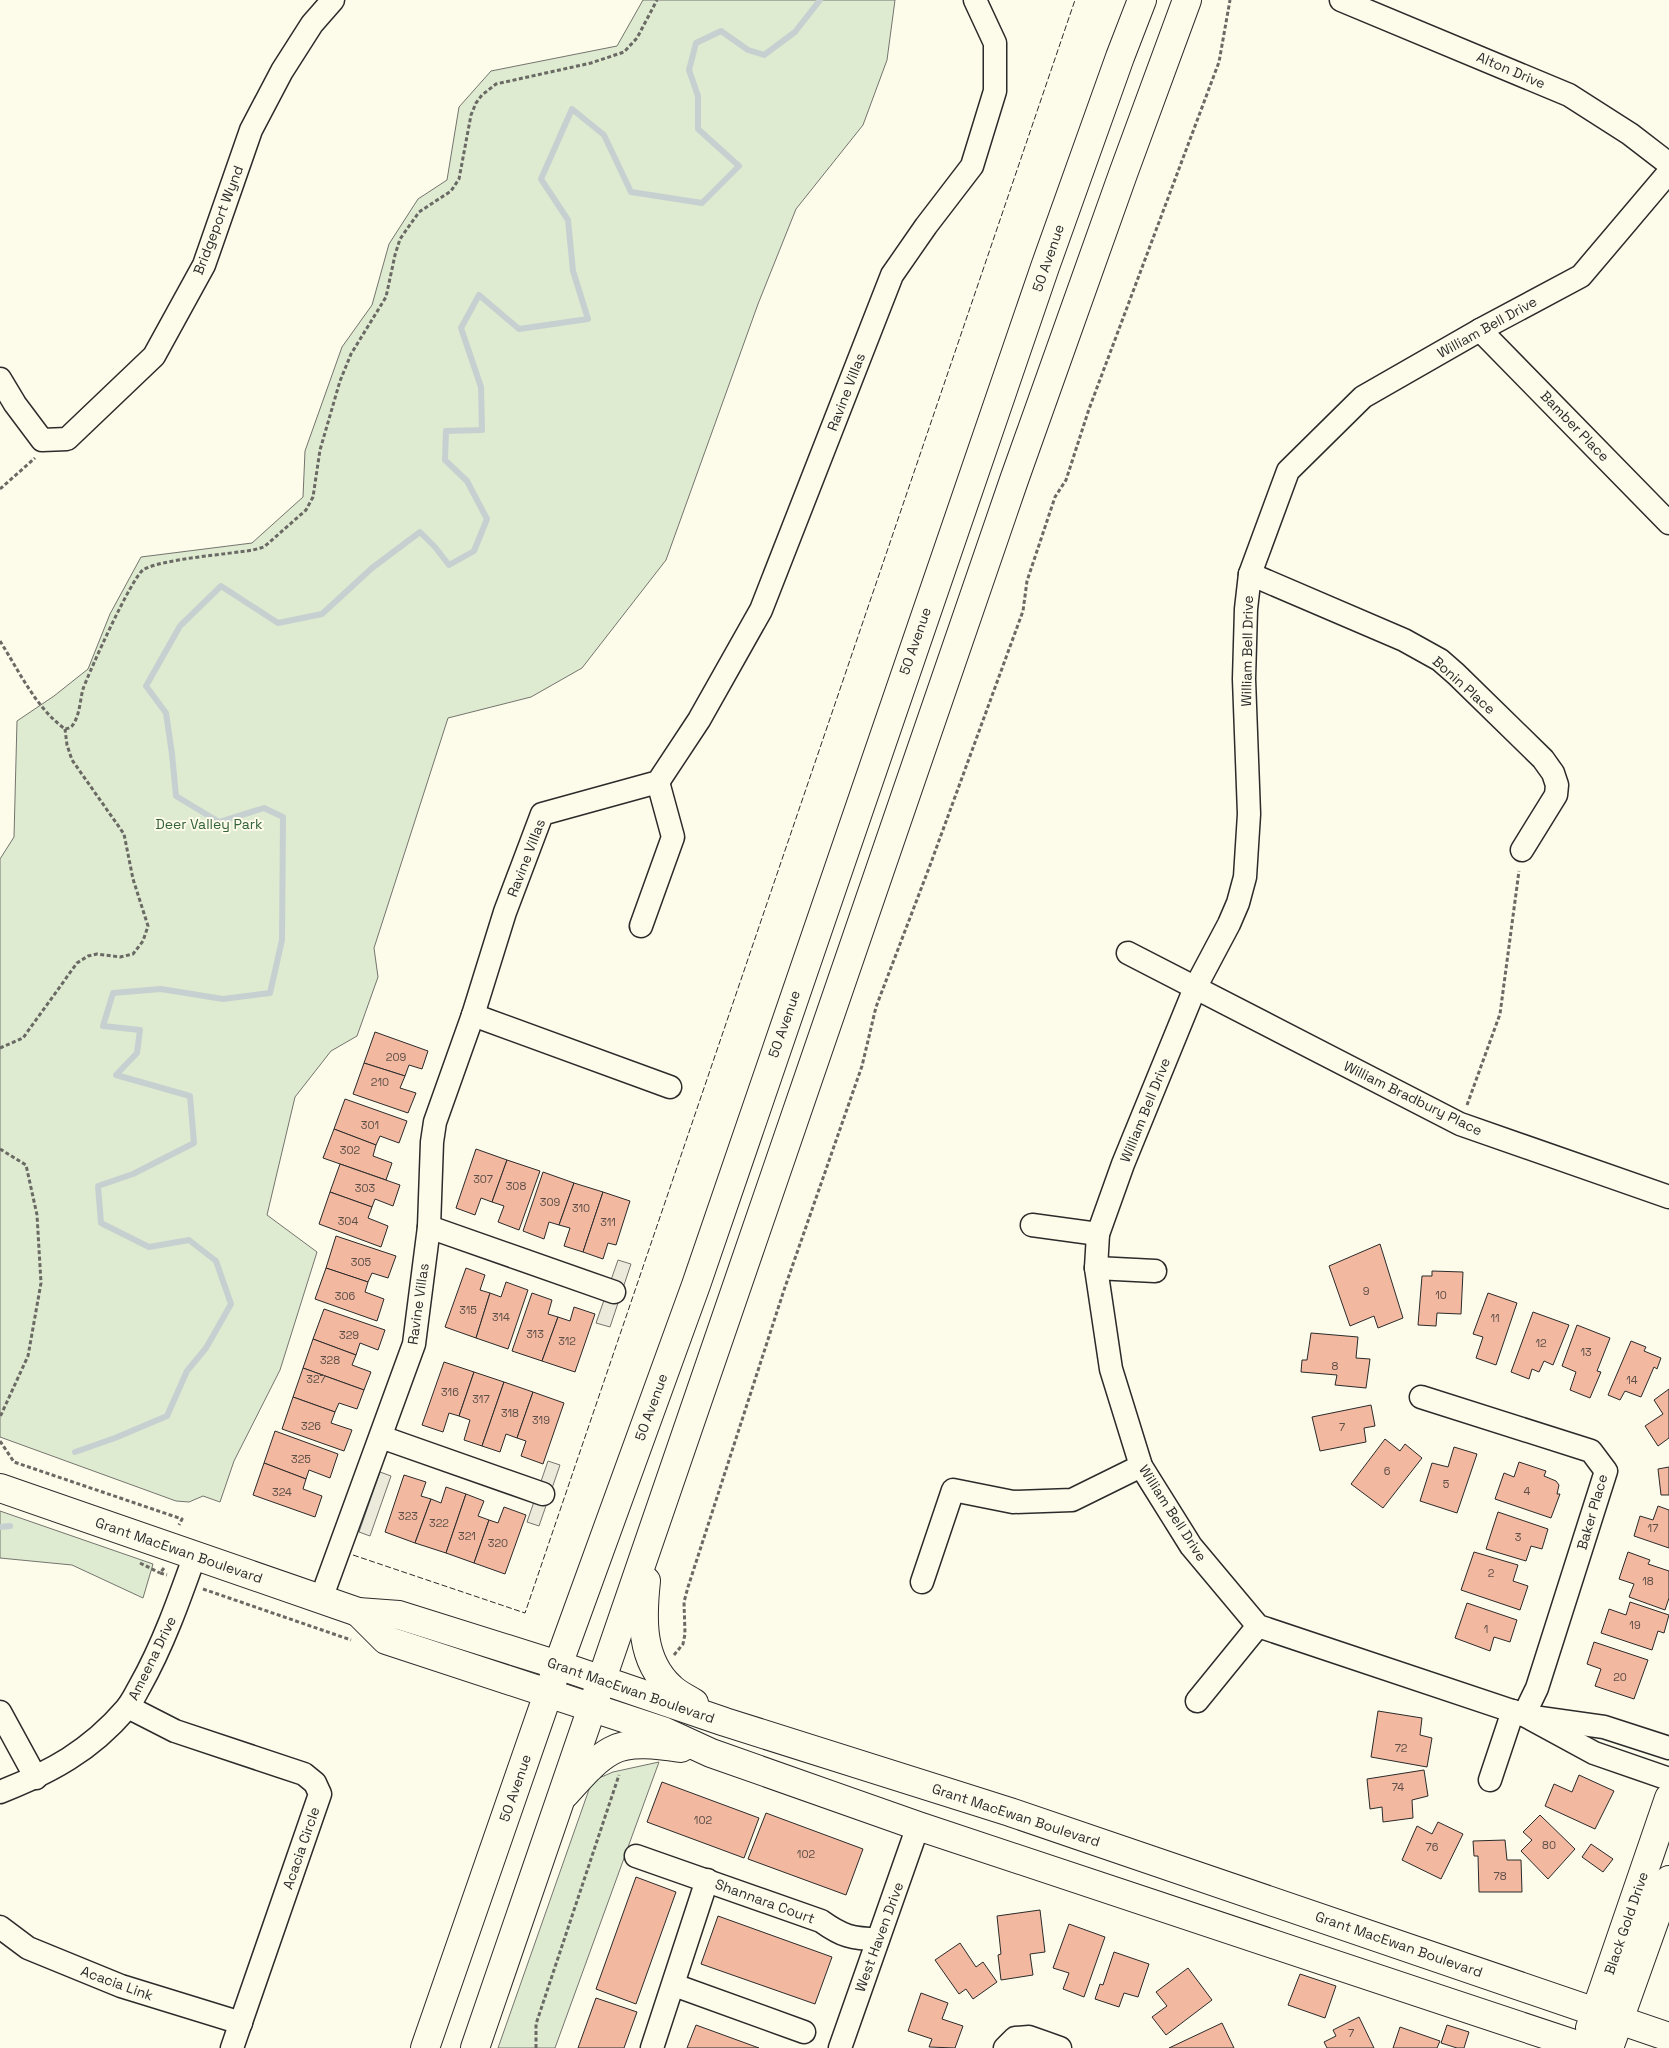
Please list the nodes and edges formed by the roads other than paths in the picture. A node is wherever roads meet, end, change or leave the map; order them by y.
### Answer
1 (333, 0) edge
2 (975, 0) edge
3 (1142, 0) edge
4 (1188, 0) edge
5 (1341, 0) edge
6 (1669, 164) edge
7 (1669, 172) edge
8 (1480, 330) junction
9 (0, 379) edge
10 (1669, 523) edge
11 (1250, 574) junction
12 (658, 782) junction
13 (1522, 850) road end
14 (641, 926) dead end
15 (1128, 953) dead end
16 (1195, 988) junction
17 (473, 1015) junction
18 (670, 1087) dead end
19 (1669, 1196) edge
20 (1032, 1225) dead end
21 (429, 1227) junction
22 (1098, 1234) junction
23 (1096, 1268) junction
24 (1155, 1271) dead end
25 (614, 1292) dead end
26 (1421, 1397) dead end
27 (381, 1437) junction
28 (1140, 1466) junction
29 (0, 1488) edge
30 (543, 1494) dead end
31 (650, 1540) junction
32 (195, 1556) junction
33 (922, 1582) dead end
34 (321, 1599) junction
35 (358, 1612) junction
36 (1258, 1626) junction
37 (558, 1665) junction
38 (601, 1680) junction
39 (549, 1694) junction
40 (1197, 1701) dead end
41 (128, 1707) junction
42 (591, 1708) junction
43 (0, 1712) edge
44 (1518, 1713) junction
45 (725, 1722) junction
46 (1669, 1748) edge
47 (711, 1753) junction
48 (36, 1778) junction
49 (1669, 1778) edge
50 (1490, 1780) dead end
51 (0, 1792) edge
52 (1669, 1798) edge
53 (559, 1801) junction
54 (918, 1826) junction
55 (636, 1856) dead end
56 (707, 1880) junction
57 (1669, 1880) edge
58 (0, 1927) edge
59 (878, 1939) junction
60 (674, 1985) junction
61 (1608, 2015) junction
62 (240, 2023) junction
63 (804, 2032) dead end
64 (1669, 2036) edge
65 (232, 2048) edge
66 (425, 2048) edge
67 (475, 2048) edge
68 (652, 2048) edge
69 (840, 2048) edge
70 (1005, 2048) edge
71 (1060, 2048) edge
72 (1589, 2048) edge

1 - 9 street, Bridgeport Wynd
2 - 12 street, Ravine Villas
3 - 37 main road, 50 Avenue
4 - 31 main road
5 - 6 street, Alton Drive
7 - 8 street, William Bell Drive
8 - 10 street, Bamber Place
8 - 11 street, William Bell Drive
11 - 13 street, Bonin Place
11 - 16 street, William Bell Drive
12 - 14 street
12 - 17 street, Ravine Villas
15 - 16 street
16 - 19 street, William Bradbury Place
16 - 22 street, William Bell Drive
17 - 18 street
17 - 21 street, Ravine Villas
20 - 22 street
21 - 25 street
21 - 27 street, Ravine Villas
22 - 23 street, William Bell Drive
23 - 24 street
23 - 28 street, William Bell Drive
26 - 44 street, Baker Place
27 - 30 street
27 - 34 street, Ravine Villas
28 - 33 street
28 - 36 street, William Bell Drive
29 - 32 main road, Grant MacEwan Boulevard
31 - 38 main road
31 - 45 main road
32 - 34 main road, Grant MacEwan Boulevard
32 - 41 street, Ameena Drive
34 - 35 main road, Grant MacEwan Boulevard
35 - 37 main road, Grant MacEwan Boulevard
35 - 39 main road, Grant MacEwan Boulevard
36 - 40 street
36 - 44 street
37 - 38 main road, Grant MacEwan Boulevard
37 - 39 main road, 50 Avenue
38 - 42 main road
38 - 45 main road, Grant MacEwan Boulevard
39 - 42 main road, Grant MacEwan Boulevard
39 - 66 main road, 50 Avenue
41 - 48 street, Ameena Drive
41 - 62 street, Acacia Circle
42 - 47 main road, Grant MacEwan Boulevard
42 - 53 main road
43 - 48 street
44 - 46 street
44 - 49 street
44 - 50 street
45 - 61 main road, Grant MacEwan Boulevard
47 - 53 main road
47 - 54 main road, Grant MacEwan Boulevard
48 - 51 street, Ameena Drive
52 - 61 main road, Black Gold Drive
53 - 67 main road
54 - 59 street, West Haven Drive
54 - 72 main road, Grant MacEwan Boulevard
55 - 56 street, Shannara Court
56 - 59 street, Shannara Court
56 - 60 street, Shannara Court
57 - 61 main road, Black Gold Drive
58 - 62 street, Acacia Link
59 - 69 street, West Haven Drive
60 - 63 street
60 - 68 street, Shannara Court
61 - 64 main road, Grant MacEwan Boulevard
61 - 72 main road, Black Gold Drive
62 - 65 street, Acacia Circle
70 - 71 street

